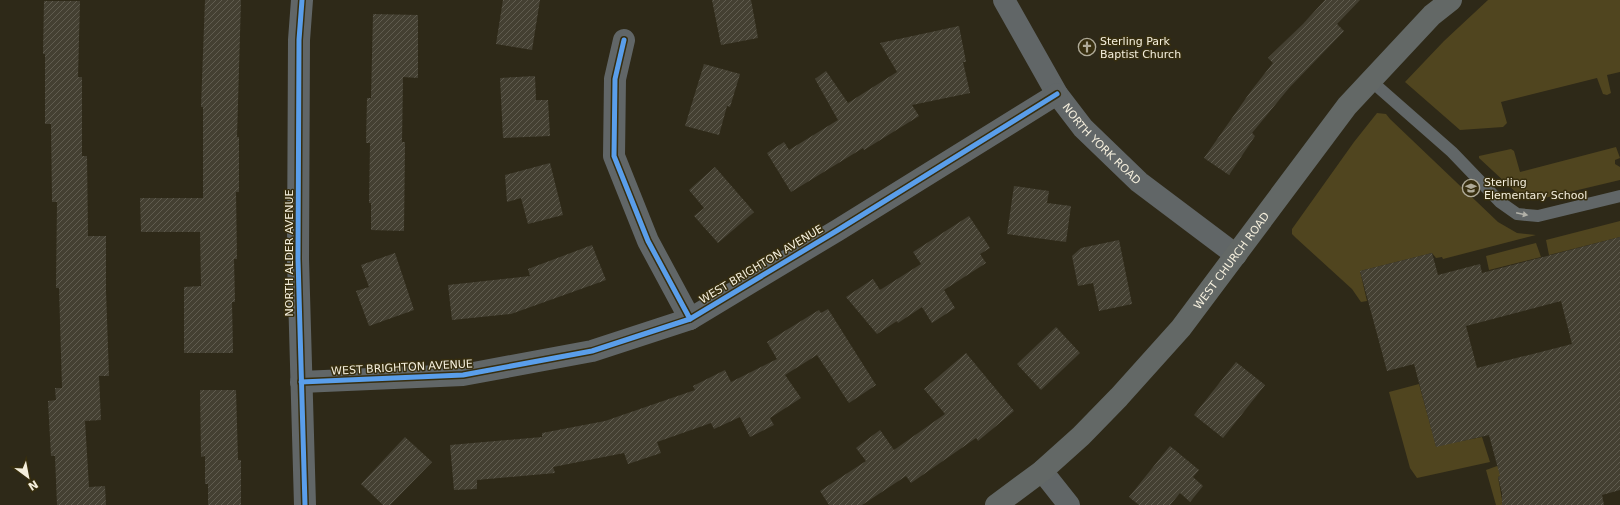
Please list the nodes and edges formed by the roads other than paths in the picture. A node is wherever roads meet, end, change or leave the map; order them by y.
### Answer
1 (302, 0) edge
2 (1004, 0) edge
3 (1451, 0) edge
4 (624, 40) dead end
5 (1370, 80) junction
6 (1057, 94) junction
7 (1620, 196) edge
8 (1236, 254) junction
9 (690, 319) junction
10 (301, 382) junction
11 (1042, 471) junction
12 (305, 505) edge
13 (996, 505) edge
14 (1069, 505) edge

1 - 10 street, NORTH ALDER AVENUE
2 - 6 street, NORTH YORK ROAD
3 - 5 main road, WEST CHURCH ROAD
4 - 9 street
5 -> 7 lane
5 - 8 main road, WEST CHURCH ROAD
6 - 8 street, NORTH YORK ROAD
6 - 9 street, WEST BRIGHTON AVENUE
8 - 11 main road, WEST CHURCH ROAD
9 - 10 street, WEST BRIGHTON AVENUE
10 - 12 street, NORTH ALDER AVENUE
11 - 13 main road, WEST CHURCH ROAD
11 - 14 street

